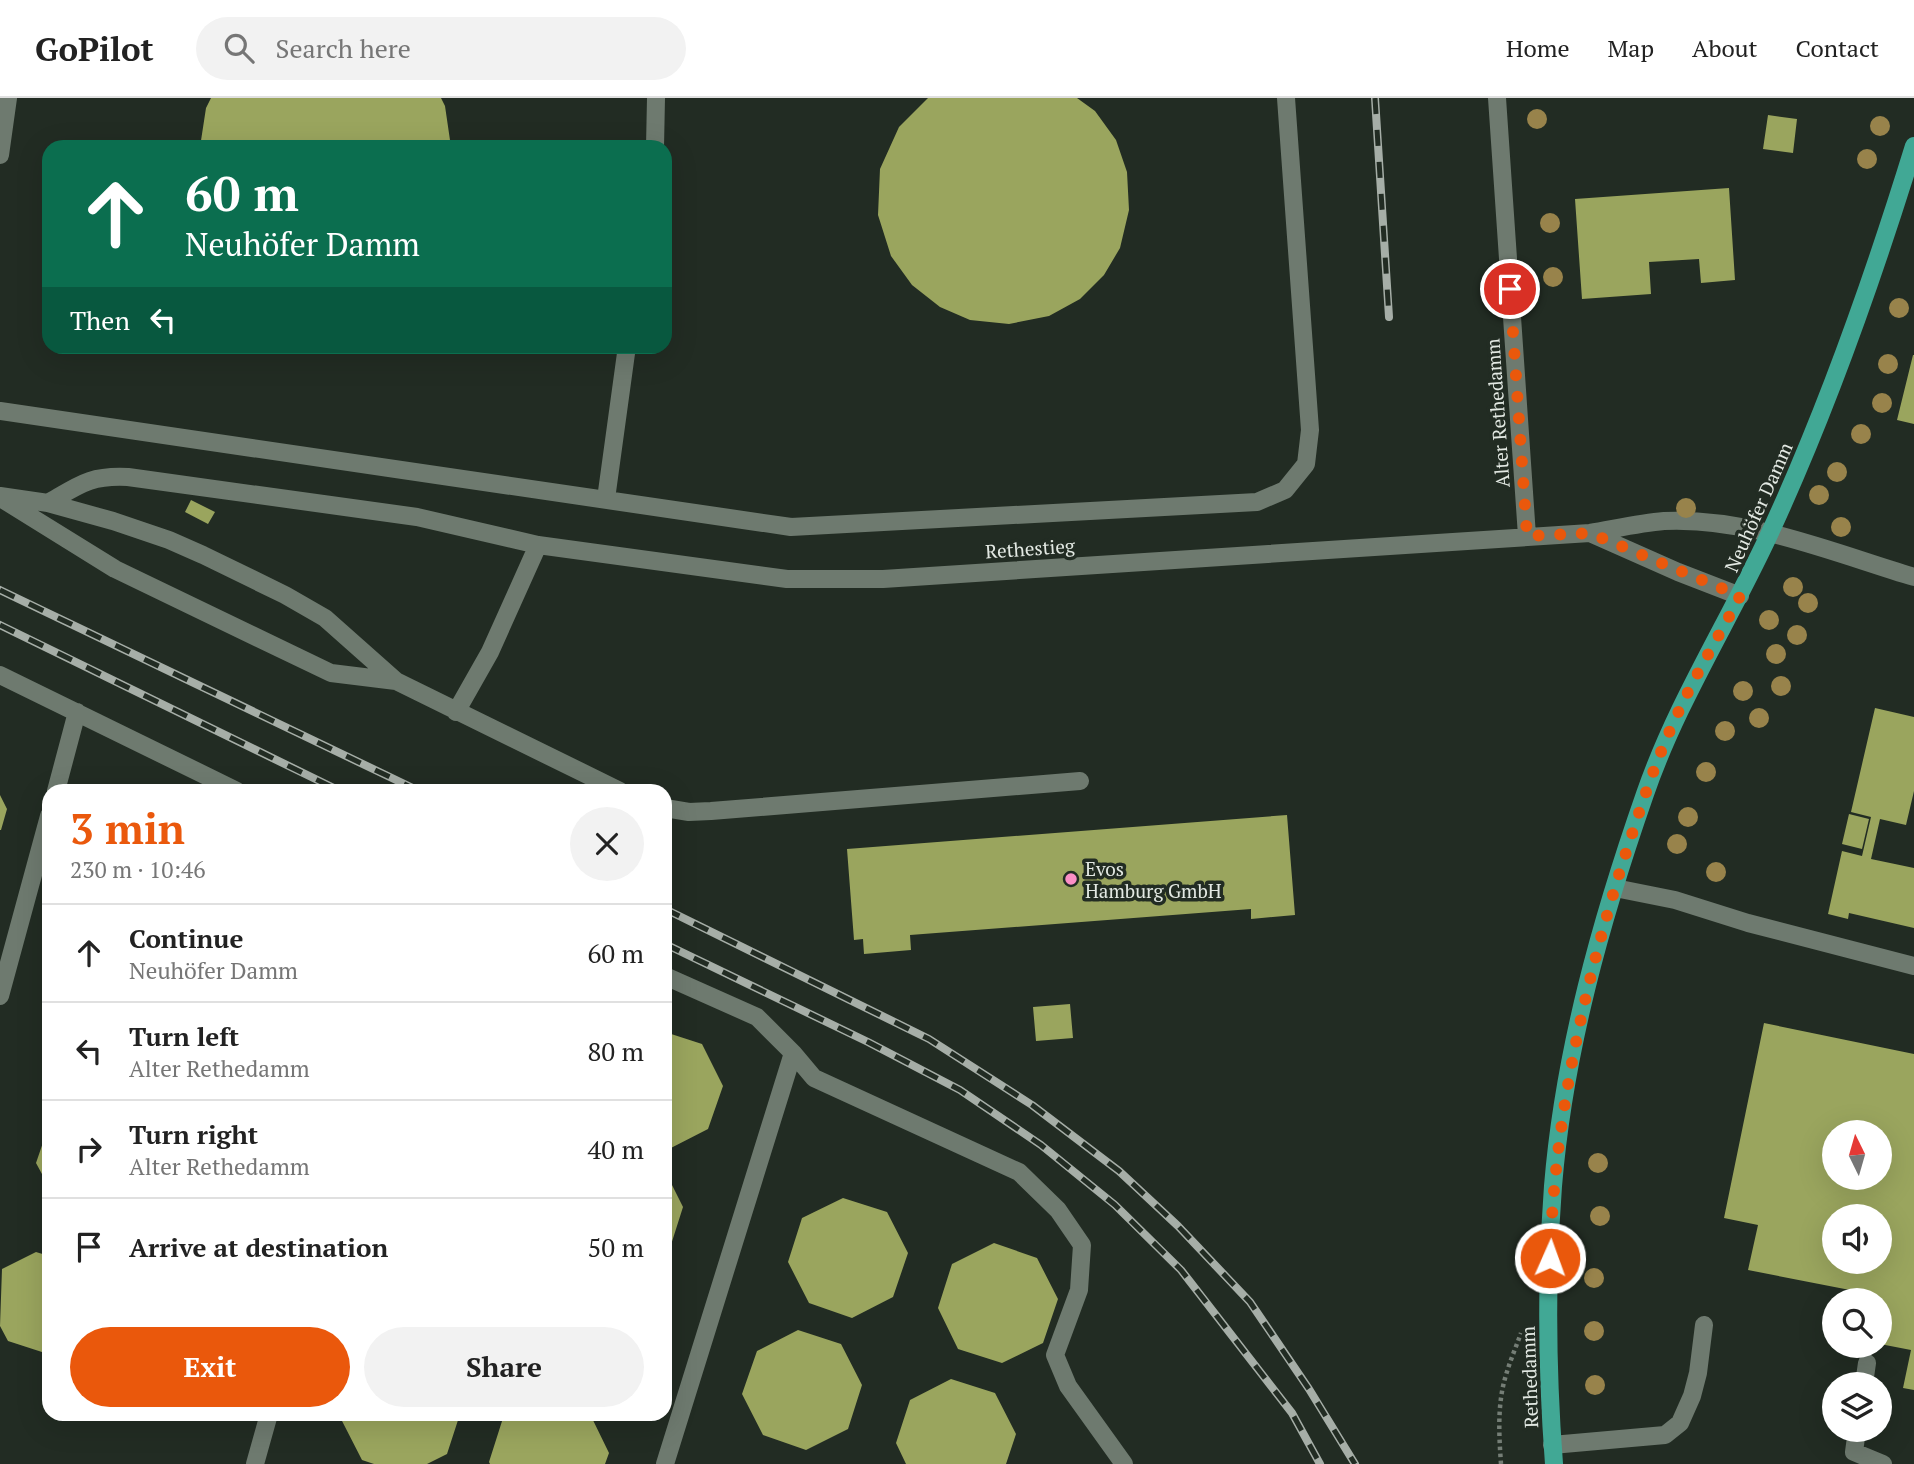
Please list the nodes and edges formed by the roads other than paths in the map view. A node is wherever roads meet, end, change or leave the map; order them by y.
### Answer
1 (8, 98) edge
2 (656, 98) edge
3 (1286, 98) edge
4 (1497, 98) edge
5 (655, 140) edge
6 (1914, 146) edge
7 (0, 155) edge
8 (626, 354) edge
9 (0, 411) edge
10 (0, 497) edge
11 (606, 499) junction
12 (48, 503) junction
13 (1590, 533) junction
14 (1769, 534) junction
15 (1527, 536) junction
16 (538, 545) junction
17 (1914, 577) edge
18 (1740, 596) junction
19 (0, 675) edge
20 (396, 681) junction
21 (77, 712) junction
22 (456, 712) junction
23 (1080, 781) dead end
24 (58, 784) edge
25 (223, 784) edge
26 (605, 784) edge
27 (672, 809) edge
28 (42, 842) edge
29 (1615, 888) junction
30 (1595, 956) joint
31 (1914, 966) edge
32 (672, 979) edge
33 (0, 996) edge
34 (793, 1053) junction
35 (1704, 1325) dead end
36 (1867, 1363) dead end
37 (1866, 1372) edge
38 (267, 1421) edge
39 (1855, 1442) edge
40 (1552, 1445) junction
41 (255, 1464) edge
42 (665, 1464) edge
43 (1124, 1464) edge
44 (1554, 1464) edge
45 (1883, 1464) edge

1 - 7 street
2 - 5 street
3 - 11 street
4 - 15 street, Alter Rethedamm
6 - 14 main road, Neuhöfer Damm
8 - 11 street
9 - 11 street
10 - 12 street
10 - 20 street
12 - 16 street, Rethestieg
12 - 20 street
13 - 14 street
13 - 15 street
13 - 18 street
14 - 17 street
14 - 18 main road, Neuhöfer Damm
15 - 16 street, Rethestieg
16 - 22 street
18 - 29 main road, Neuhöfer Damm
19 - 21 street
20 - 22 street
21 - 24 street
21 - 25 street
22 - 26 street
23 - 27 street
28 - 33 street
29 - 30 main road, Neuhöfer Damm
29 - 31 street
30 - 40 main road, Rethedamm
32 - 34 street
34 - 42 street
34 - 43 street
35 - 40 street
36 - 37 street
38 - 41 street
39 - 45 street
40 - 44 main road, Rethedamm

